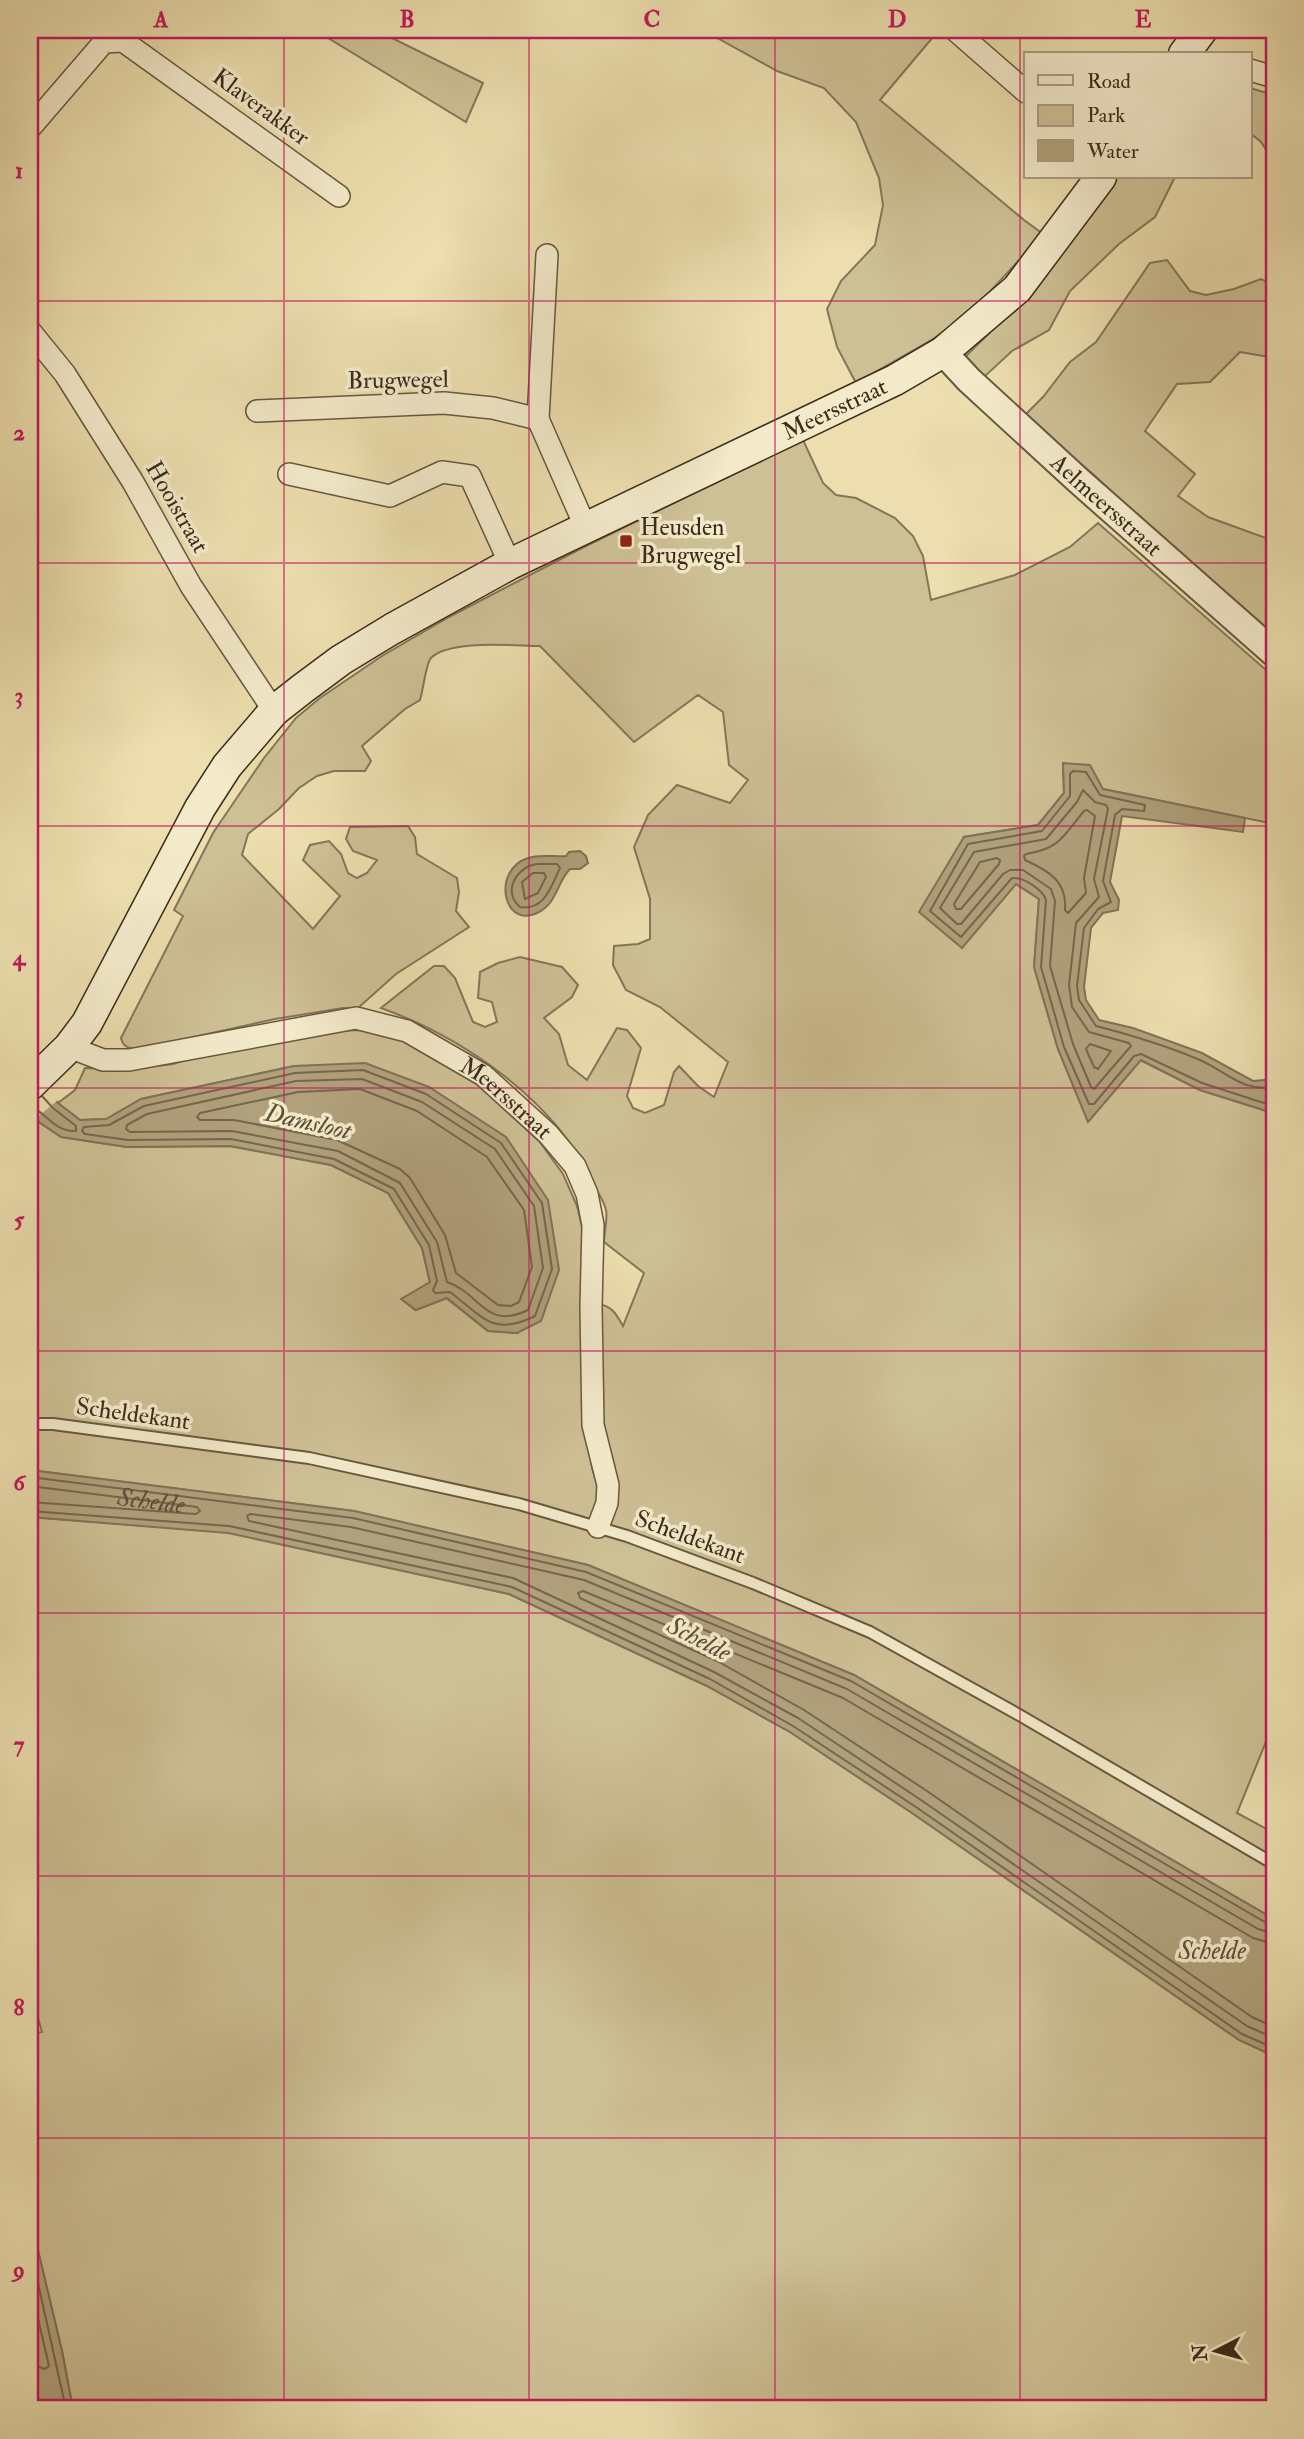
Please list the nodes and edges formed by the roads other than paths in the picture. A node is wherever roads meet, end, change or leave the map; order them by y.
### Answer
1 (955, 30) edge
2 (1252, 70) edge
3 (1274, 77) edge
4 (1024, 90) edge
5 (30, 128) edge
6 (1100, 178) edge
7 (339, 196) dead end
8 (547, 255) dead end
9 (30, 331) edge
10 (943, 352) junction
11 (257, 411) dead end
12 (538, 419) junction
13 (289, 474) dead end
14 (585, 526) junction
15 (510, 564) junction
16 (1274, 653) edge
17 (274, 711) junction
18 (69, 1046) junction
19 (37, 1078) edge
20 (30, 1424) edge
21 (598, 1527) junction
22 (1274, 1864) edge

1 - 4 street
2 - 3 street
5 - 7 street, Klaverakker
6 - 10 main road, Meersstraat
8 - 12 street
9 - 17 street, Hooistraat
10 - 14 main road, Meersstraat
10 - 16 street, Aelmeersstraat
11 - 12 street, Brugwegel
12 - 14 street
13 - 15 street
14 - 15 main road, Meersstraat
15 - 17 main road, Meersstraat
17 - 18 main road, Meersstraat
18 - 19 main road, Meersstraat
18 - 21 street, Meersstraat
20 - 21 lane, Scheldekant
21 - 22 lane, Scheldekant

